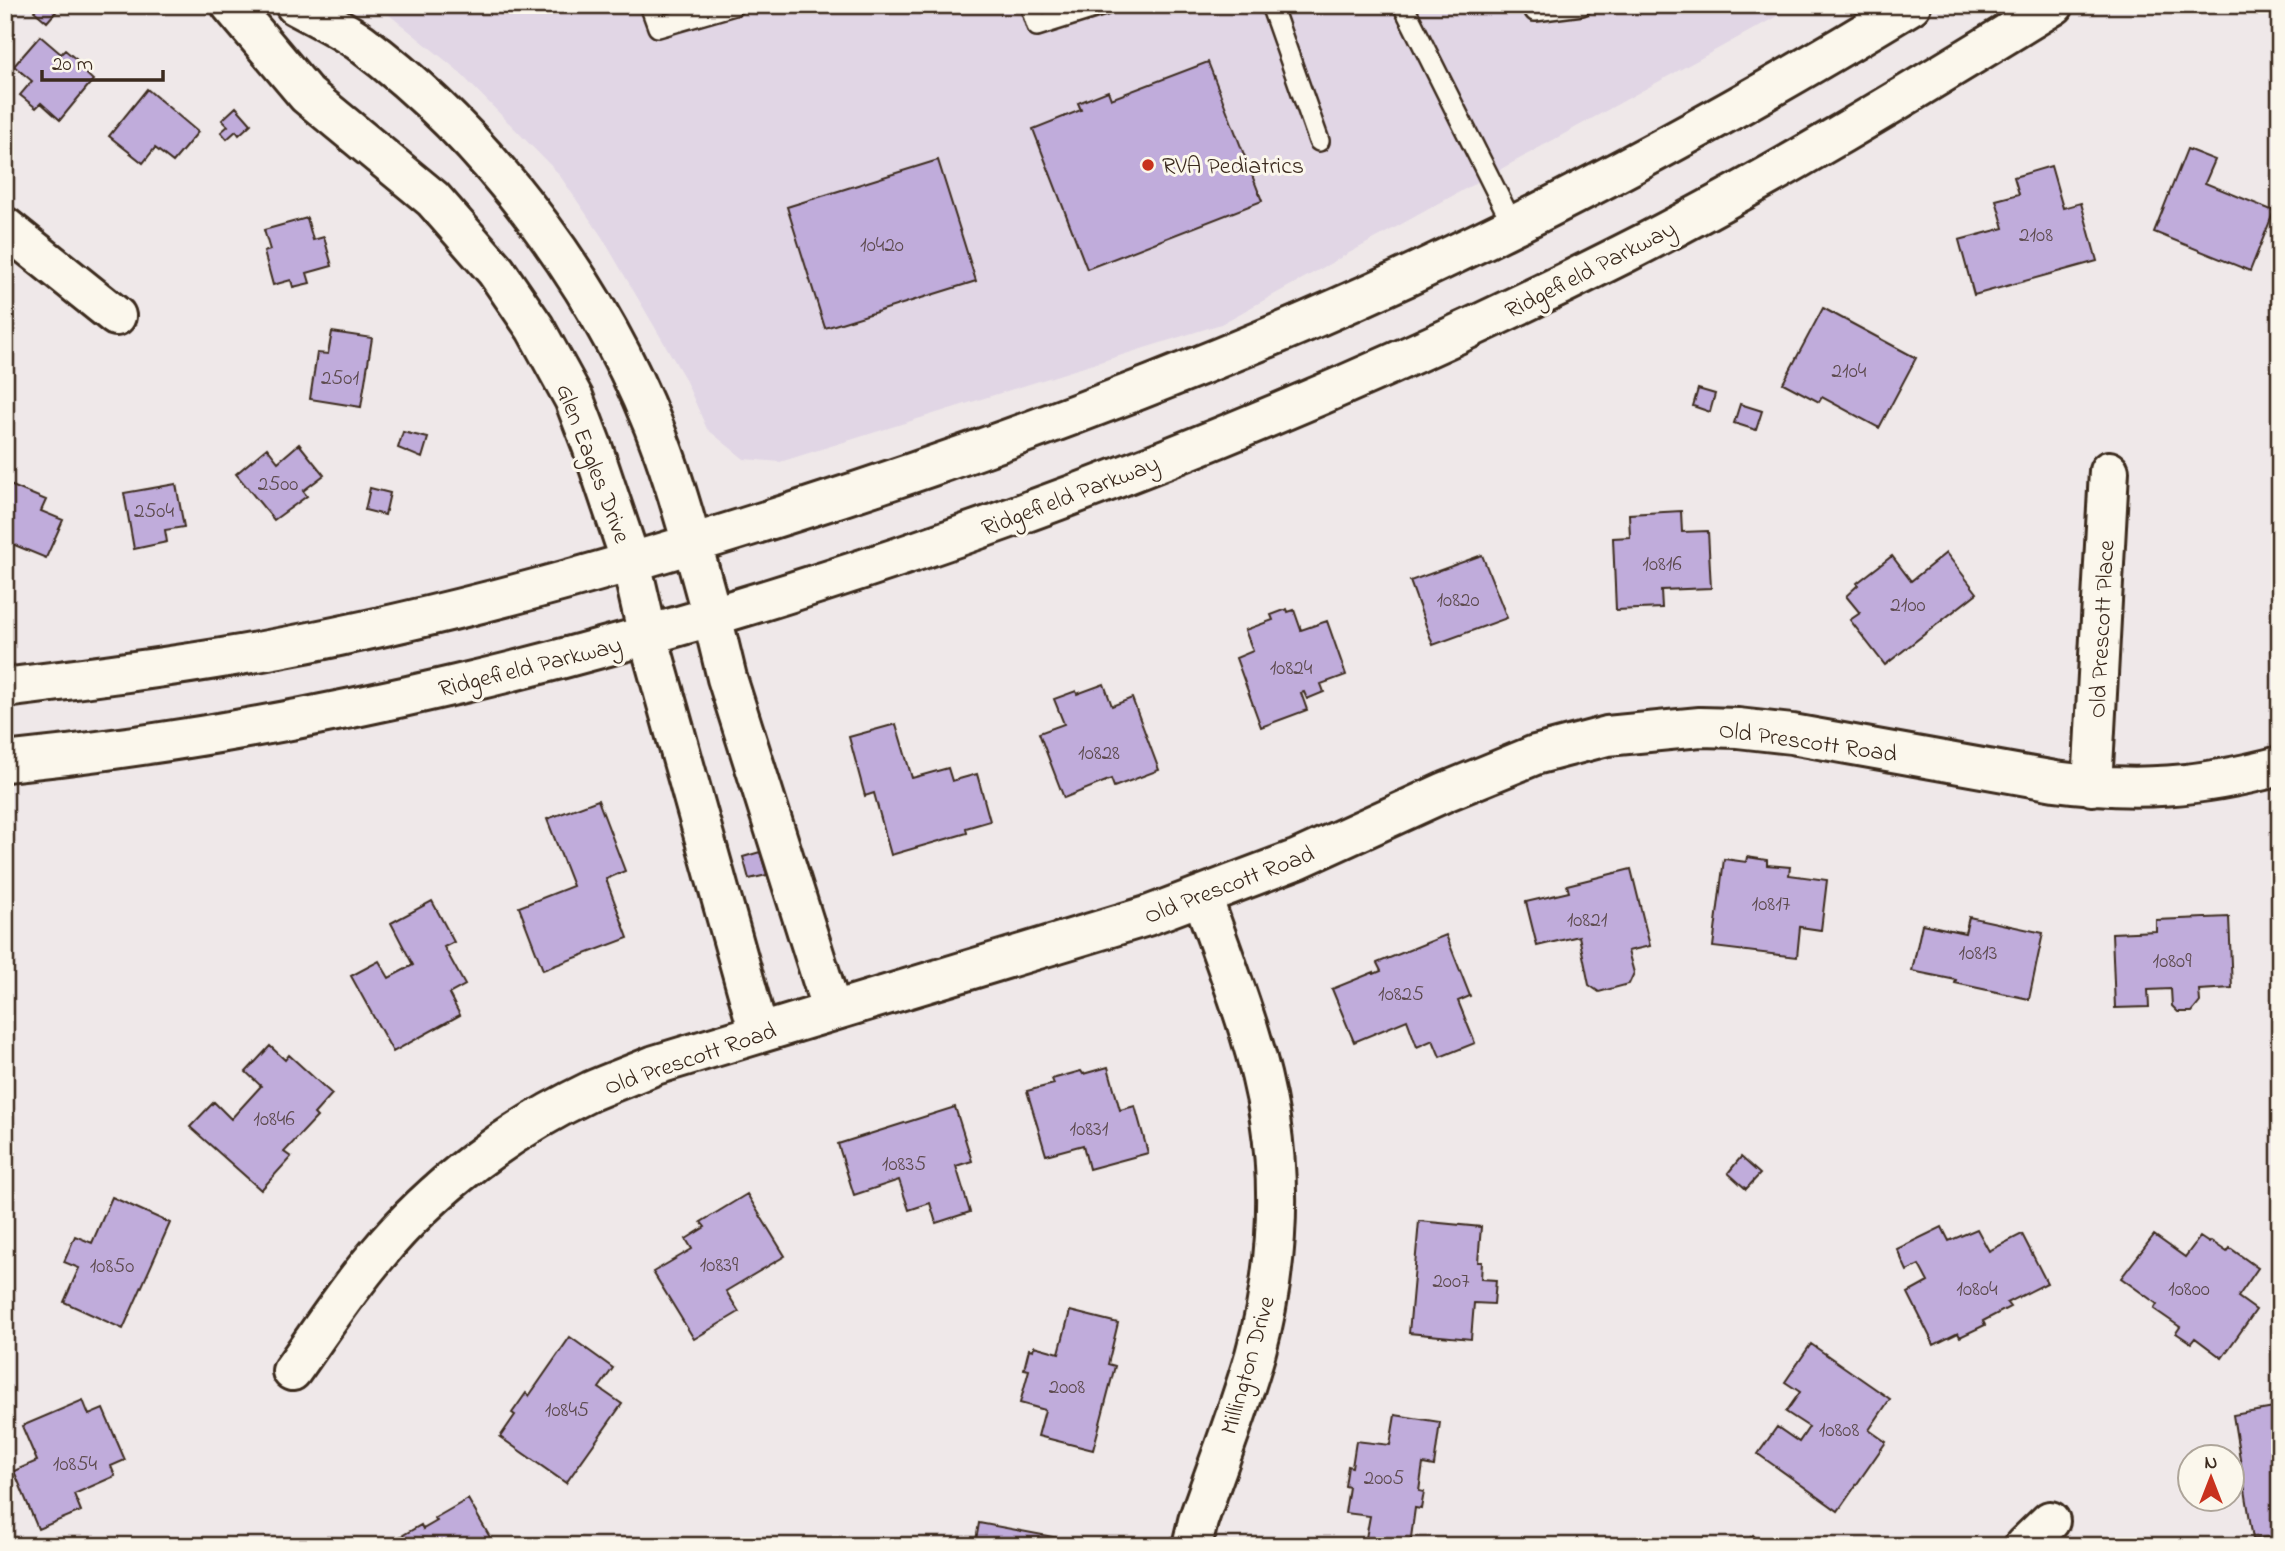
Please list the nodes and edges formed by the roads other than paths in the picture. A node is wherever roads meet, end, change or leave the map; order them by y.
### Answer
1 (230, 5) edge
2 (295, 5) edge
3 (650, 5) edge
4 (734, 5) edge
5 (1030, 5) edge
6 (1104, 5) edge
7 (1271, 5) edge
8 (1403, 5) edge
9 (1531, 5) edge
10 (1582, 5) edge
11 (1911, 5) edge
12 (2054, 5) edge
13 (338, 15) edge
14 (1319, 141) dead end
15 (1513, 225) junction
16 (5, 227) edge
17 (116, 316) dead end
18 (2109, 471) dead end
19 (691, 544) junction
20 (631, 562) junction
21 (712, 616) junction
22 (648, 636) junction
23 (5, 688) edge
24 (5, 762) edge
25 (2280, 766) edge
26 (2092, 786) junction
27 (1202, 896) junction
28 (831, 1011) junction
29 (759, 1033) junction
30 (292, 1371) dead end
31 (1192, 1546) edge

1 - 20 street, Glen Eagles Drive
2 - 13 street
3 - 4 lane
5 - 6 lane
7 - 14 lane
8 - 15 lane
9 - 10 lane
11 - 15 street
12 - 21 street, Ridgefield Parkway
13 - 19 street
15 - 19 street
16 - 17 street
18 - 26 street, Old Prescott Place
19 - 20 street
19 - 21 street
20 - 22 street, Glen Eagles Drive
20 - 23 street
21 - 22 street, Ridgefield Parkway
21 - 28 street
22 - 24 street, Ridgefield Parkway
22 - 29 street, Glen Eagles Drive
25 - 26 street, Old Prescott Road
26 - 27 street, Old Prescott Road
27 - 28 street, Old Prescott Road
27 - 31 street, Millington Drive
28 - 29 street, Old Prescott Road
29 - 30 street, Old Prescott Road

